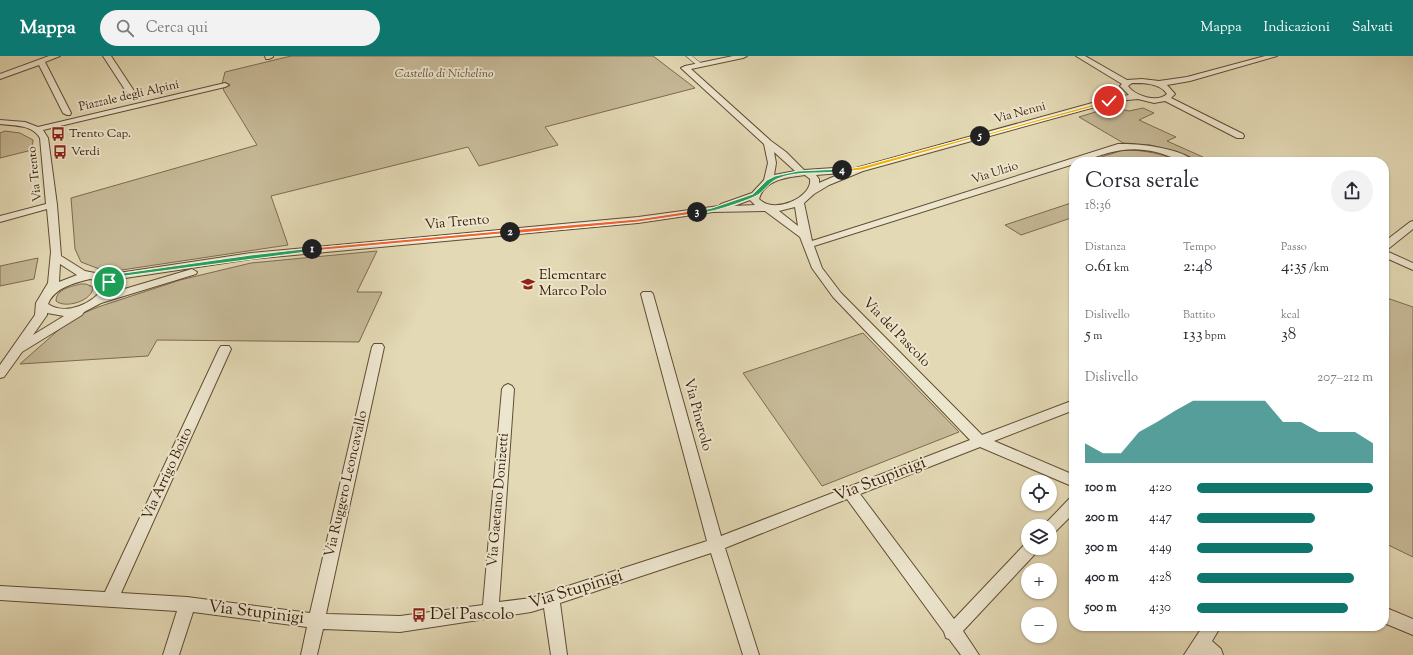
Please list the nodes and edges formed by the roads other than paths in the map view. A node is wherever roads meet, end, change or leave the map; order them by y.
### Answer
1 (56, 56) edge
2 (107, 56) edge
3 (689, 56) edge
4 (743, 56) edge
5 (1080, 56) edge
6 (1273, 56) edge
7 (41, 62) junction
8 (700, 65) junction
9 (1103, 68) junction
10 (0, 77) edge
11 (1187, 79) junction
12 (1139, 81) junction
13 (1126, 83) junction
14 (1157, 84) junction
15 (225, 85) dead end
16 (1170, 91) junction
17 (1133, 95) junction
18 (134, 97) dead end
19 (1166, 99) junction
20 (67, 113) dead end
21 (0, 122) edge
22 (38, 130) junction
23 (1240, 136) dead end
24 (768, 143) junction
25 (1085, 157) edge
26 (1178, 157) edge
27 (1069, 162) edge
28 (860, 168) junction
29 (805, 173) junction
30 (768, 181) junction
31 (809, 193) junction
32 (755, 195) junction
33 (799, 201) junction
34 (52, 205) junction
35 (713, 209) junction
36 (767, 209) junction
37 (0, 219) edge
38 (1413, 224) edge
39 (806, 241) junction
40 (1389, 243) edge
41 (1389, 255) edge
42 (251, 256) junction
43 (56, 257) junction
44 (1413, 267) edge
45 (90, 276) junction
46 (105, 278) junction
47 (47, 294) junction
48 (647, 294) dead end
49 (97, 301) junction
50 (43, 306) junction
51 (82, 308) junction
52 (378, 347) dead end
53 (225, 349) dead end
54 (17, 351) junction
55 (0, 374) edge
56 (508, 389) dead end
57 (1069, 407) edge
58 (980, 441) junction
59 (1069, 479) edge
60 (850, 492) junction
61 (1069, 508) edge
62 (1057, 521) edge
63 (716, 545) junction
64 (1024, 555) edge
65 (0, 593) edge
66 (110, 599) junction
67 (551, 599) junction
68 (187, 604) junction
69 (490, 611) junction
70 (1389, 617) edge
71 (316, 621) junction
72 (1413, 627) edge
73 (1210, 631) edge
74 (952, 632) junction
75 (1197, 649) edge
76 (170, 655) edge
77 (309, 655) edge
78 (559, 655) edge
79 (751, 655) edge
80 (971, 655) edge
81 (1215, 655) edge

1 - 7 street
2 - 18 street
3 - 8 street
4 - 8 street
5 - 9 street
6 - 11 street
7 - 10 street
7 - 20 street
8 - 24 street
9 - 12 street
9 - 13 street
11 - 14 street
11 - 16 street
12 - 13 street
12 - 14 street
13 - 17 street
14 - 16 street
15 - 22 street, Piazzale degli Alpini
16 - 19 street
17 - 19 street, Via Nenni
17 - 28 street, Via Nenni
19 - 23 street
21 - 22 street, Via Trento
22 - 34 street, Via Trento
24 - 29 street
24 - 30 street
25 - 26 street, Via Ulzio
27 - 39 street, Via Ulzio
28 - 29 street, Via Nenni
28 - 31 street, Via Nenni
29 - 30 street, Via Nenni
29 - 31 street
30 - 32 street
31 - 33 street, Via Nenni
32 - 35 street, Via Trento
32 - 36 street
33 - 36 street, Via Trento
33 - 39 street, Via del Pascolo
34 - 37 street
34 - 43 street, Via Trento
35 - 36 street, Via Trento
35 - 42 street, Via Trento
36 - 39 street
38 - 40 street
39 - 58 street, Via del Pascolo
41 - 44 street
42 - 46 street, Via Trento
42 - 49 street, Via Trento
43 - 45 street
43 - 47 street, Via Trento
45 - 46 street, Via Trento
45 - 47 street
46 - 49 street
47 - 50 street, Via Trento
48 - 63 street, Via Pinerolo
49 - 51 street, Via Trento
50 - 51 street
50 - 54 street, Via Trento
51 - 54 street
52 - 71 street, Via Ruggero Leoncavallo
53 - 66 street, Via Arrigo Boito
54 - 55 street, Via Trento
56 - 69 street, Via Gaetano Donizetti
57 - 58 street, Via Stupinigi
58 - 59 street
58 - 60 street, Via Stupinigi
60 - 63 street, Via Stupinigi
60 - 74 street
61 - 62 street
63 - 67 street, Via Stupinigi
63 - 79 street, Via Pinerolo
64 - 74 street
65 - 66 street, Via Stupinigi
66 - 68 street, Via Stupinigi
67 - 69 street, Via Stupinigi
67 - 78 street
68 - 71 street, Via Stupinigi
68 - 76 street
69 - 71 street, Via Stupinigi
70 - 72 street
71 - 77 street, Via Ruggero Leoncavallo
73 - 75 street
74 - 80 street
75 - 81 street

